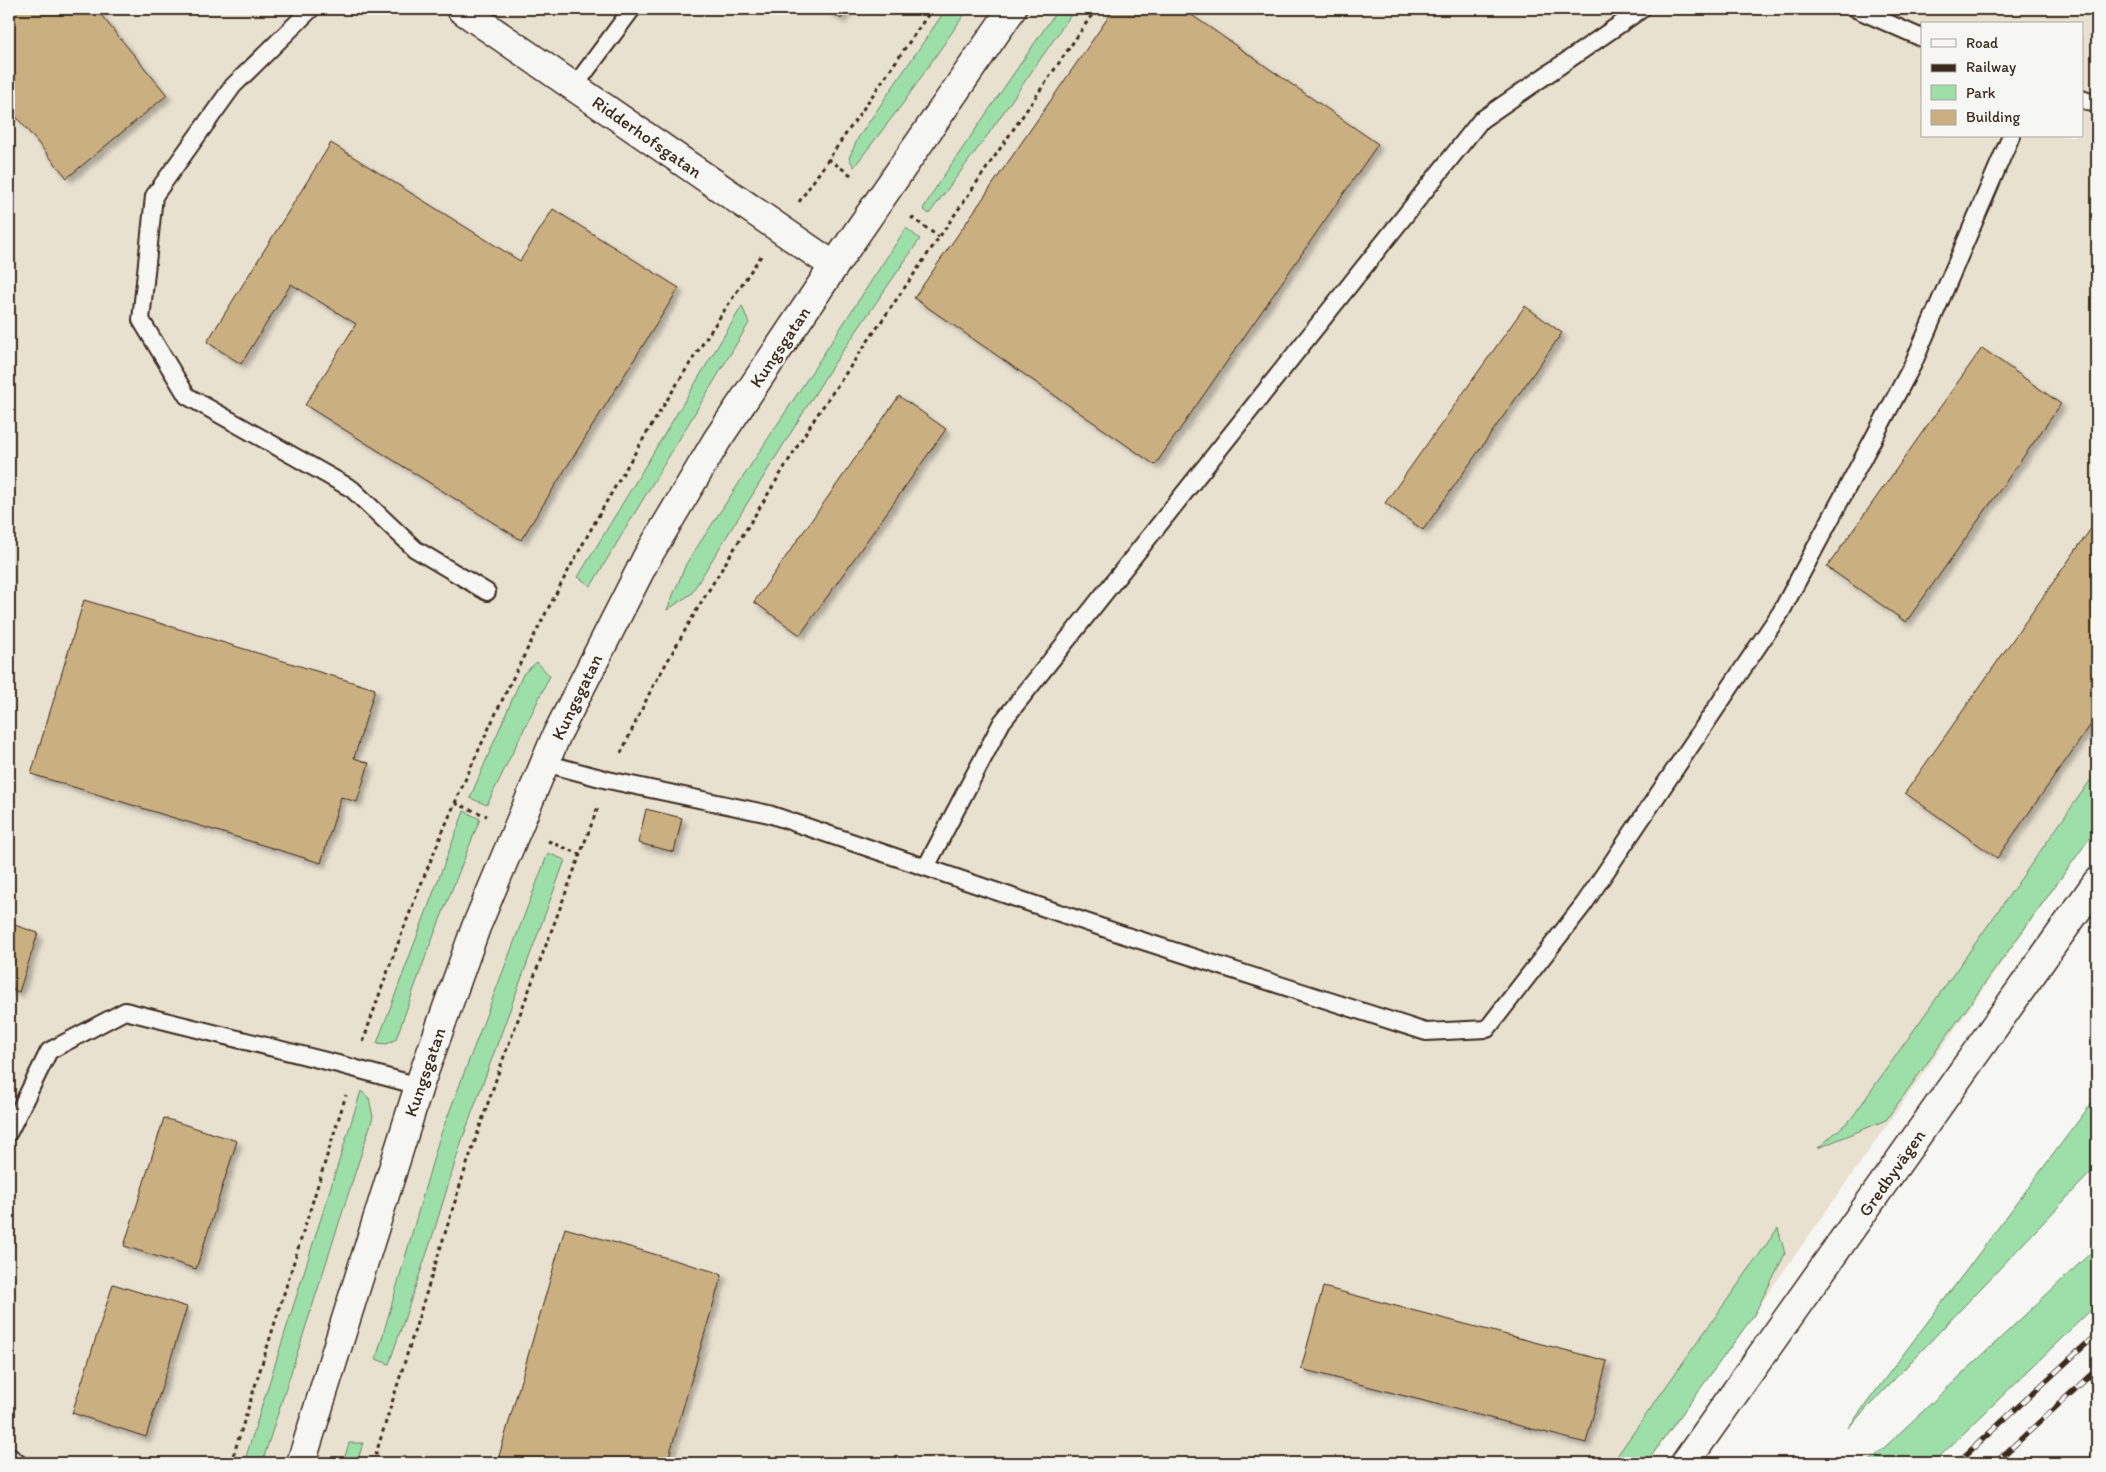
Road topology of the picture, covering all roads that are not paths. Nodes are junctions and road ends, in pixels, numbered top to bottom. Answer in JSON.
{"nodes":[{"id":1,"x":311,"y":9,"type":"edge"},
{"id":2,"x":461,"y":9,"type":"edge"},
{"id":3,"x":632,"y":9,"type":"edge"},
{"id":4,"x":1012,"y":9,"type":"edge"},
{"id":5,"x":1642,"y":9,"type":"edge"},
{"id":6,"x":1856,"y":9,"type":"edge"},
{"id":7,"x":1921,"y":38,"type":"edge"},
{"id":8,"x":574,"y":87,"type":"junction"},
{"id":9,"x":2084,"y":100,"type":"edge"},
{"id":10,"x":2097,"y":105,"type":"edge"},
{"id":11,"x":2010,"y":138,"type":"edge"},
{"id":12,"x":834,"y":266,"type":"junction"},
{"id":13,"x":487,"y":592,"type":"dead end"},
{"id":14,"x":545,"y":763,"type":"junction"},
{"id":15,"x":926,"y":866,"type":"junction"},
{"id":16,"x":2097,"y":882,"type":"edge"},
{"id":17,"x":419,"y":1086,"type":"junction"},
{"id":18,"x":9,"y":1132,"type":"edge"},
{"id":19,"x":9,"y":1456,"type":"edge"},
{"id":20,"x":18,"y":1463,"type":"edge"},
{"id":21,"x":301,"y":1463,"type":"edge"},
{"id":22,"x":1685,"y":1463,"type":"edge"}],
"edges":[{"from":1,"to":13,"type":"lane"},
{"from":2,"to":8,"type":"main road","name":"Ridderhofsgatan"},
{"from":3,"to":8,"type":"lane"},
{"from":4,"to":12,"type":"main road","name":"Kungsgatan"},
{"from":5,"to":15,"type":"lane"},
{"from":6,"to":7,"type":"lane"},
{"from":8,"to":12,"type":"main road","name":"Ridderhofsgatan"},
{"from":9,"to":10,"type":"lane"},
{"from":11,"to":15,"type":"lane"},
{"from":12,"to":14,"type":"main road","name":"Kungsgatan"},
{"from":14,"to":15,"type":"lane"},
{"from":14,"to":17,"type":"main road","name":"Kungsgatan"},
{"from":16,"to":22,"type":"main road","name":"Gredbyvägen"},
{"from":17,"to":18,"type":"lane"},
{"from":17,"to":21,"type":"main road","name":"Kungsgatan"},
{"from":19,"to":20,"type":"lane"}]}
